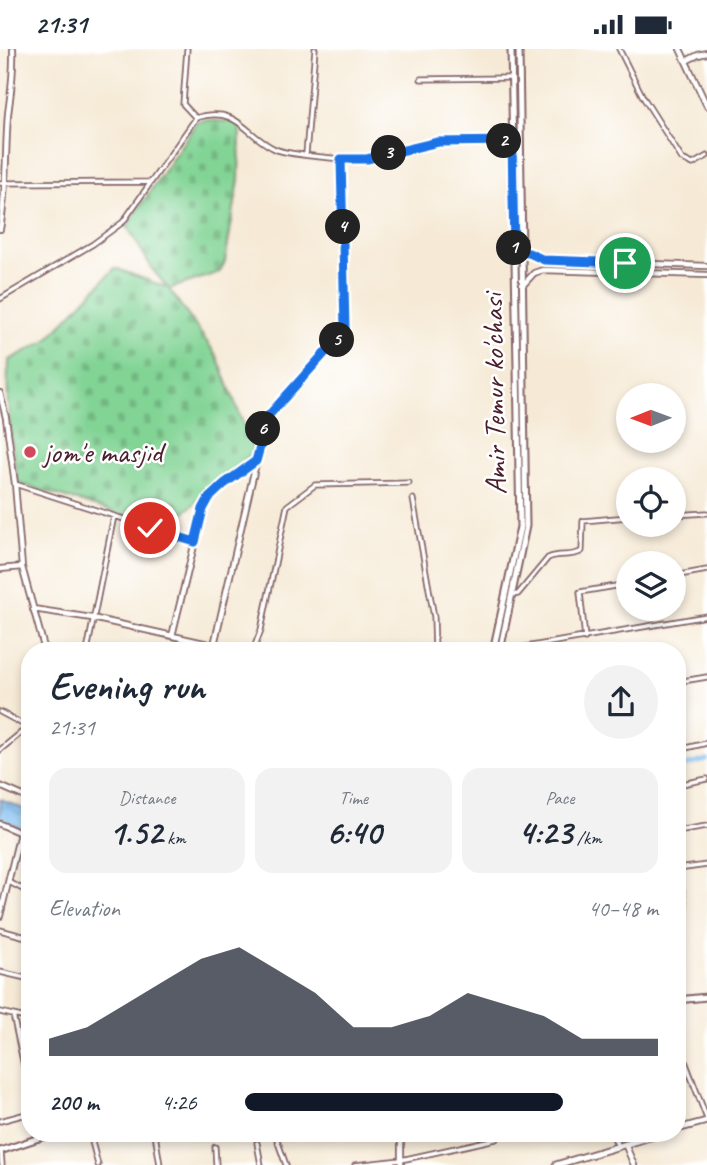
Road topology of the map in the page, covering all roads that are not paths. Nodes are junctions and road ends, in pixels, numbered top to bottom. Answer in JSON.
{"nodes":[{"id":1,"x":13,"y":49,"type":"edge"},
{"id":2,"x":187,"y":49,"type":"edge"},
{"id":3,"x":315,"y":49,"type":"edge"},
{"id":4,"x":511,"y":49,"type":"edge"},
{"id":5,"x":519,"y":49,"type":"edge"},
{"id":6,"x":619,"y":49,"type":"edge"},
{"id":7,"x":680,"y":49,"type":"edge"},
{"id":8,"x":707,"y":53,"type":"edge"},
{"id":9,"x":686,"y":61,"type":"junction"},
{"id":10,"x":512,"y":78,"type":"junction"},
{"id":11,"x":421,"y":79,"type":"dead end"},
{"id":12,"x":707,"y":106,"type":"edge"},
{"id":13,"x":196,"y":118,"type":"junction"},
{"id":14,"x":520,"y":140,"type":"junction"},
{"id":15,"x":512,"y":141,"type":"junction"},
{"id":16,"x":306,"y":154,"type":"junction"},
{"id":17,"x":707,"y":156,"type":"edge"},
{"id":18,"x":341,"y":159,"type":"junction"},
{"id":19,"x":150,"y":182,"type":"junction"},
{"id":20,"x":2,"y":183,"type":"edge"},
{"id":21,"x":0,"y":229,"type":"edge"},
{"id":22,"x":514,"y":252,"type":"junction"},
{"id":23,"x":522,"y":252,"type":"junction"},
{"id":24,"x":707,"y":266,"type":"edge"},
{"id":25,"x":707,"y":275,"type":"edge"},
{"id":26,"x":522,"y":286,"type":"junction"},
{"id":27,"x":0,"y":299,"type":"edge"},
{"id":28,"x":0,"y":393,"type":"edge"},
{"id":29,"x":256,"y":461,"type":"junction"},
{"id":30,"x":522,"y":461,"type":"junction"},
{"id":31,"x":409,"y":483,"type":"dead end"},
{"id":32,"x":15,"y":484,"type":"junction"},
{"id":33,"x":413,"y":499,"type":"dead end"},
{"id":34,"x":707,"y":513,"type":"edge"},
{"id":35,"x":686,"y":514,"type":"edge"},
{"id":36,"x":114,"y":516,"type":"junction"},
{"id":37,"x":616,"y":518,"type":"edge"},
{"id":38,"x":195,"y":542,"type":"junction"},
{"id":39,"x":22,"y":567,"type":"junction"},
{"id":40,"x":0,"y":569,"type":"edge"},
{"id":41,"x":707,"y":570,"type":"edge"},
{"id":42,"x":686,"y":574,"type":"edge"},
{"id":43,"x":616,"y":586,"type":"edge"},
{"id":44,"x":512,"y":595,"type":"junction"},
{"id":45,"x":33,"y":609,"type":"junction"},
{"id":46,"x":707,"y":616,"type":"edge"},
{"id":47,"x":92,"y":618,"type":"junction"},
{"id":48,"x":172,"y":636,"type":"junction"},
{"id":49,"x":585,"y":638,"type":"junction"},
{"id":50,"x":42,"y":642,"type":"edge"},
{"id":51,"x":88,"y":642,"type":"edge"},
{"id":52,"x":200,"y":642,"type":"edge"},
{"id":53,"x":215,"y":642,"type":"edge"},
{"id":54,"x":256,"y":642,"type":"edge"},
{"id":55,"x":435,"y":642,"type":"edge"},
{"id":56,"x":495,"y":642,"type":"edge"},
{"id":57,"x":503,"y":642,"type":"edge"},
{"id":58,"x":559,"y":642,"type":"edge"},
{"id":59,"x":707,"y":677,"type":"edge"},
{"id":60,"x":686,"y":680,"type":"edge"},
{"id":61,"x":0,"y":712,"type":"edge"},
{"id":62,"x":21,"y":724,"type":"edge"},
{"id":63,"x":21,"y":734,"type":"edge"},
{"id":64,"x":707,"y":743,"type":"edge"},
{"id":65,"x":686,"y":748,"type":"edge"},
{"id":66,"x":0,"y":750,"type":"edge"},
{"id":67,"x":707,"y":779,"type":"edge"},
{"id":68,"x":686,"y":783,"type":"edge"},
{"id":69,"x":0,"y":786,"type":"edge"},
{"id":70,"x":21,"y":795,"type":"edge"},
{"id":71,"x":0,"y":824,"type":"edge"},
{"id":72,"x":707,"y":826,"type":"edge"},
{"id":73,"x":686,"y":830,"type":"edge"},
{"id":74,"x":20,"y":833,"type":"joint"},
{"id":75,"x":707,"y":865,"type":"edge"},
{"id":76,"x":686,"y":868,"type":"edge"},
{"id":77,"x":9,"y":882,"type":"junction"},
{"id":78,"x":21,"y":888,"type":"edge"},
{"id":79,"x":0,"y":916,"type":"edge"},
{"id":80,"x":0,"y":930,"type":"edge"},
{"id":81,"x":21,"y":936,"type":"edge"},
{"id":82,"x":0,"y":972,"type":"edge"},
{"id":83,"x":21,"y":977,"type":"edge"},
{"id":84,"x":707,"y":997,"type":"edge"},
{"id":85,"x":686,"y":999,"type":"edge"},
{"id":86,"x":0,"y":1012,"type":"edge"},
{"id":87,"x":13,"y":1015,"type":"junction"},
{"id":88,"x":21,"y":1017,"type":"edge"},
{"id":89,"x":21,"y":1052,"type":"edge"},
{"id":90,"x":686,"y":1064,"type":"edge"},
{"id":91,"x":21,"y":1115,"type":"edge"},
{"id":92,"x":707,"y":1120,"type":"edge"},
{"id":93,"x":0,"y":1121,"type":"edge"},
{"id":94,"x":686,"y":1126,"type":"edge"},
{"id":95,"x":27,"y":1142,"type":"edge"},
{"id":96,"x":92,"y":1142,"type":"edge"},
{"id":97,"x":156,"y":1142,"type":"edge"},
{"id":98,"x":278,"y":1142,"type":"edge"},
{"id":99,"x":401,"y":1142,"type":"edge"},
{"id":100,"x":484,"y":1142,"type":"edge"},
{"id":101,"x":616,"y":1142,"type":"edge"},
{"id":102,"x":632,"y":1142,"type":"edge"},
{"id":103,"x":257,"y":1143,"type":"dead end"},
{"id":104,"x":625,"y":1144,"type":"junction"},
{"id":105,"x":0,"y":1146,"type":"edge"},
{"id":106,"x":618,"y":1146,"type":"junction"},
{"id":107,"x":215,"y":1147,"type":"dead end"},
{"id":108,"x":0,"y":1151,"type":"edge"},
{"id":109,"x":401,"y":1163,"type":"edge"},
{"id":110,"x":2,"y":1165,"type":"edge"},
{"id":111,"x":98,"y":1165,"type":"edge"},
{"id":112,"x":160,"y":1165,"type":"edge"},
{"id":113,"x":216,"y":1165,"type":"edge"},
{"id":114,"x":261,"y":1165,"type":"edge"},
{"id":115,"x":286,"y":1165,"type":"edge"},
{"id":116,"x":355,"y":1165,"type":"edge"},
{"id":117,"x":556,"y":1165,"type":"edge"},
{"id":118,"x":634,"y":1165,"type":"edge"}],
"edges":[{"from":1,"to":20,"type":"street"},
{"from":2,"to":13,"type":"street"},
{"from":3,"to":16,"type":"street"},
{"from":4,"to":10,"type":"main road","name":"Amir Temur ko'chasi"},
{"from":5,"to":14,"type":"main road","name":"Amir Temur ko'chasi"},
{"from":6,"to":17,"type":"street"},
{"from":7,"to":9,"type":"street"},
{"from":8,"to":9,"type":"street"},
{"from":9,"to":12,"type":"street"},
{"from":10,"to":11,"type":"street"},
{"from":10,"to":15,"type":"main road","name":"Amir Temur ko'chasi"},
{"from":13,"to":16,"type":"street"},
{"from":13,"to":19,"type":"street"},
{"from":14,"to":15,"type":"street"},
{"from":14,"to":23,"type":"main road","name":"Amir Temur ko'chasi"},
{"from":15,"to":18,"type":"street"},
{"from":15,"to":22,"type":"main road","name":"Amir Temur ko'chasi"},
{"from":16,"to":18,"type":"street"},
{"from":18,"to":29,"type":"street"},
{"from":19,"to":20,"type":"street"},
{"from":19,"to":27,"type":"street"},
{"from":20,"to":21,"type":"street"},
{"from":22,"to":23,"type":"street"},
{"from":22,"to":30,"type":"main road","name":"Amir Temur ko'chasi"},
{"from":23,"to":24,"type":"street"},
{"from":23,"to":26,"type":"main road","name":"Amir Temur ko'chasi"},
{"from":25,"to":26,"type":"street"},
{"from":26,"to":30,"type":"main road","name":"Amir Temur ko'chasi"},
{"from":28,"to":32,"type":"street"},
{"from":29,"to":38,"type":"street"},
{"from":29,"to":53,"type":"street"},
{"from":30,"to":44,"type":"main road","name":"Amir Temur ko'chasi"},
{"from":30,"to":56,"type":"main road","name":"Amir Temur ko'chasi"},
{"from":31,"to":54,"type":"street"},
{"from":32,"to":36,"type":"street"},
{"from":32,"to":39,"type":"street"},
{"from":33,"to":55,"type":"street"},
{"from":34,"to":35,"type":"street"},
{"from":36,"to":38,"type":"street"},
{"from":36,"to":47,"type":"street"},
{"from":37,"to":44,"type":"street"},
{"from":38,"to":48,"type":"street"},
{"from":39,"to":40,"type":"street"},
{"from":39,"to":45,"type":"street"},
{"from":41,"to":42,"type":"street"},
{"from":43,"to":49,"type":"street"},
{"from":44,"to":57,"type":"main road","name":"Amir Temur ko'chasi"},
{"from":45,"to":47,"type":"street"},
{"from":45,"to":50,"type":"street"},
{"from":46,"to":49,"type":"street"},
{"from":47,"to":48,"type":"street"},
{"from":47,"to":51,"type":"street"},
{"from":48,"to":52,"type":"street"},
{"from":49,"to":58,"type":"street"},
{"from":59,"to":60,"type":"street"},
{"from":61,"to":62,"type":"street"},
{"from":63,"to":66,"type":"street"},
{"from":64,"to":65,"type":"street"},
{"from":67,"to":68,"type":"street"},
{"from":69,"to":70,"type":"street"},
{"from":71,"to":74,"type":"street"},
{"from":72,"to":73,"type":"street"},
{"from":74,"to":77,"type":"street"},
{"from":75,"to":76,"type":"street"},
{"from":77,"to":78,"type":"street"},
{"from":77,"to":79,"type":"street"},
{"from":80,"to":81,"type":"street"},
{"from":82,"to":83,"type":"street"},
{"from":84,"to":85,"type":"main road"},
{"from":86,"to":87,"type":"street"},
{"from":87,"to":88,"type":"street"},
{"from":87,"to":89,"type":"street"},
{"from":90,"to":92,"type":"street"},
{"from":91,"to":93,"type":"street"},
{"from":92,"to":94,"type":"main road"},
{"from":95,"to":108,"type":"main road"},
{"from":96,"to":111,"type":"street"},
{"from":97,"to":112,"type":"street"},
{"from":98,"to":115,"type":"street"},
{"from":99,"to":109,"type":"street"},
{"from":100,"to":109,"type":"street"},
{"from":101,"to":106,"type":"street"},
{"from":102,"to":104,"type":"main road"},
{"from":103,"to":114,"type":"street"},
{"from":104,"to":106,"type":"main road"},
{"from":104,"to":118,"type":"street"},
{"from":105,"to":108,"type":"street"},
{"from":106,"to":117,"type":"main road"},
{"from":107,"to":113,"type":"street"},
{"from":108,"to":110,"type":"street"},
{"from":109,"to":116,"type":"street"}]}
